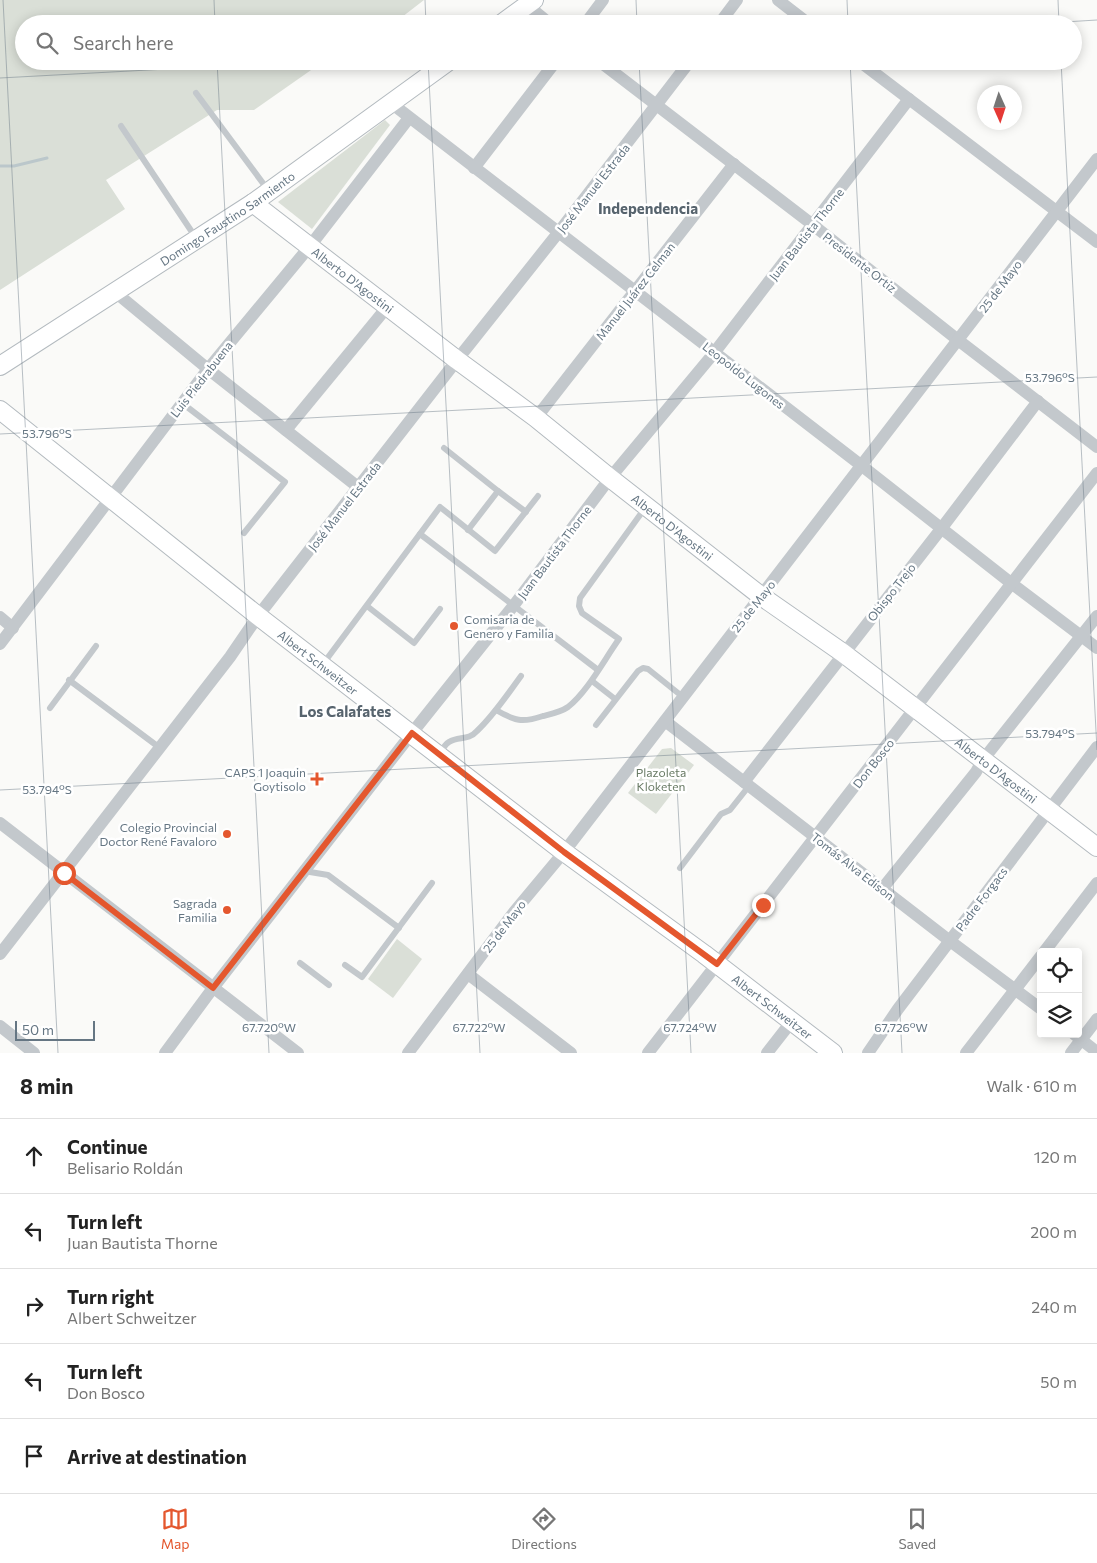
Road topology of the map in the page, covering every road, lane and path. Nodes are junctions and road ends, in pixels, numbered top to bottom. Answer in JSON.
{"nodes":[{"id":1,"x":603,"y":0,"type":"edge"},
{"id":2,"x":736,"y":0,"type":"edge"},
{"id":3,"x":778,"y":0,"type":"edge"},
{"id":4,"x":531,"y":3,"type":"edge"},
{"id":5,"x":514,"y":15,"type":"edge"},
{"id":6,"x":542,"y":15,"type":"edge"},
{"id":7,"x":592,"y":15,"type":"edge"},
{"id":8,"x":725,"y":15,"type":"edge"},
{"id":9,"x":797,"y":15,"type":"edge"},
{"id":10,"x":437,"y":70,"type":"edge"},
{"id":11,"x":549,"y":70,"type":"edge"},
{"id":12,"x":611,"y":70,"type":"edge"},
{"id":13,"x":683,"y":70,"type":"edge"},
{"id":14,"x":871,"y":70,"type":"edge"},
{"id":15,"x":196,"y":93,"type":"dead end"},
{"id":16,"x":909,"y":99,"type":"junction"},
{"id":17,"x":391,"y":103,"type":"junction"},
{"id":18,"x":657,"y":106,"type":"junction"},
{"id":19,"x":409,"y":118,"type":"junction"},
{"id":20,"x":121,"y":126,"type":"dead end"},
{"id":21,"x":1097,"y":159,"type":"edge"},
{"id":22,"x":734,"y":164,"type":"junction"},
{"id":23,"x":474,"y":168,"type":"junction"},
{"id":24,"x":269,"y":191,"type":"junction"},
{"id":25,"x":253,"y":203,"type":"junction"},
{"id":26,"x":1057,"y":212,"type":"junction"},
{"id":27,"x":813,"y":225,"type":"junction"},
{"id":28,"x":558,"y":233,"type":"junction"},
{"id":29,"x":197,"y":239,"type":"junction"},
{"id":30,"x":1097,"y":242,"type":"edge"},
{"id":31,"x":310,"y":246,"type":"junction"},
{"id":32,"x":634,"y":291,"type":"junction"},
{"id":33,"x":115,"y":292,"type":"junction"},
{"id":34,"x":388,"y":306,"type":"junction"},
{"id":35,"x":958,"y":340,"type":"junction"},
{"id":36,"x":714,"y":353,"type":"junction"},
{"id":37,"x":457,"y":360,"type":"junction"},
{"id":38,"x":0,"y":366,"type":"edge"},
{"id":39,"x":208,"y":369,"type":"junction"},
{"id":40,"x":1038,"y":401,"type":"junction"},
{"id":41,"x":182,"y":403,"type":"junction"},
{"id":42,"x":0,"y":410,"type":"edge"},
{"id":43,"x":536,"y":418,"type":"junction"},
{"id":44,"x":286,"y":430,"type":"junction"},
{"id":45,"x":1097,"y":447,"type":"edge"},
{"id":46,"x":444,"y":448,"type":"dead end"},
{"id":47,"x":862,"y":466,"type":"junction"},
{"id":48,"x":1097,"y":473,"type":"edge"},
{"id":49,"x":610,"y":478,"type":"junction"},
{"id":50,"x":358,"y":487,"type":"junction"},
{"id":51,"x":498,"y":491,"type":"junction"},
{"id":52,"x":538,"y":496,"type":"dead end"},
{"id":53,"x":110,"y":498,"type":"junction"},
{"id":54,"x":646,"y":506,"type":"junction"},
{"id":55,"x":526,"y":512,"type":"junction"},
{"id":56,"x":941,"y":529,"type":"junction"},
{"id":57,"x":468,"y":530,"type":"junction"},
{"id":58,"x":244,"y":533,"type":"dead end"},
{"id":59,"x":420,"y":534,"type":"junction"},
{"id":60,"x":1011,"y":583,"type":"junction"},
{"id":61,"x":761,"y":596,"type":"junction"},
{"id":62,"x":514,"y":605,"type":"junction"},
{"id":63,"x":367,"y":606,"type":"junction"},
{"id":64,"x":440,"y":609,"type":"dead end"},
{"id":65,"x":258,"y":616,"type":"junction"},
{"id":66,"x":1097,"y":616,"type":"edge"},
{"id":67,"x":0,"y":618,"type":"edge"},
{"id":68,"x":13,"y":628,"type":"junction"},
{"id":69,"x":1081,"y":636,"type":"junction"},
{"id":70,"x":0,"y":644,"type":"edge"},
{"id":71,"x":96,"y":646,"type":"dead end"},
{"id":72,"x":1097,"y":648,"type":"edge"},
{"id":73,"x":843,"y":653,"type":"junction"},
{"id":74,"x":322,"y":665,"type":"junction"},
{"id":75,"x":598,"y":670,"type":"junction"},
{"id":76,"x":521,"y":676,"type":"dead end"},
{"id":77,"x":69,"y":680,"type":"junction"},
{"id":78,"x":592,"y":681,"type":"junction"},
{"id":79,"x":683,"y":697,"type":"junction"},
{"id":80,"x":615,"y":699,"type":"junction"},
{"id":81,"x":50,"y":708,"type":"dead end"},
{"id":82,"x":915,"y":708,"type":"junction"},
{"id":83,"x":496,"y":710,"type":"junction"},
{"id":84,"x":665,"y":721,"type":"junction"},
{"id":85,"x":596,"y":725,"type":"dead end"},
{"id":86,"x":412,"y":733,"type":"junction"},
{"id":87,"x":1097,"y":747,"type":"edge"},
{"id":88,"x":160,"y":748,"type":"junction"},
{"id":89,"x":439,"y":754,"type":"junction"},
{"id":90,"x":982,"y":760,"type":"junction"},
{"id":91,"x":746,"y":784,"type":"junction"},
{"id":92,"x":1048,"y":809,"type":"junction"},
{"id":93,"x":0,"y":823,"type":"edge"},
{"id":94,"x":816,"y":836,"type":"junction"},
{"id":95,"x":1097,"y":847,"type":"edge"},
{"id":96,"x":564,"y":852,"type":"junction"},
{"id":97,"x":680,"y":868,"type":"dead end"},
{"id":98,"x":304,"y":871,"type":"junction"},
{"id":99,"x":64,"y":873,"type":"junction"},
{"id":100,"x":432,"y":883,"type":"dead end"},
{"id":101,"x":1097,"y":883,"type":"edge"},
{"id":102,"x":882,"y":889,"type":"junction"},
{"id":103,"x":399,"y":928,"type":"junction"},
{"id":104,"x":950,"y":941,"type":"junction"},
{"id":105,"x":1047,"y":948,"type":"edge"},
{"id":106,"x":0,"y":954,"type":"edge"},
{"id":107,"x":1037,"y":961,"type":"edge"},
{"id":108,"x":300,"y":963,"type":"dead end"},
{"id":109,"x":717,"y":964,"type":"junction"},
{"id":110,"x":345,"y":965,"type":"dead end"},
{"id":111,"x":468,"y":974,"type":"junction"},
{"id":112,"x":329,"y":985,"type":"dead end"},
{"id":113,"x":213,"y":988,"type":"junction"},
{"id":114,"x":1014,"y":990,"type":"junction"},
{"id":115,"x":1037,"y":1007,"type":"edge"},
{"id":116,"x":1097,"y":1019,"type":"edge"},
{"id":117,"x":792,"y":1022,"type":"junction"},
{"id":118,"x":0,"y":1026,"type":"edge"},
{"id":119,"x":1082,"y":1033,"type":"edge"},
{"id":120,"x":1078,"y":1038,"type":"edge"},
{"id":121,"x":1079,"y":1038,"type":"edge"},
{"id":122,"x":1097,"y":1052,"type":"edge"},
{"id":123,"x":34,"y":1053,"type":"edge"},
{"id":124,"x":165,"y":1053,"type":"edge"},
{"id":125,"x":298,"y":1053,"type":"edge"},
{"id":126,"x":408,"y":1053,"type":"edge"},
{"id":127,"x":571,"y":1053,"type":"edge"},
{"id":128,"x":648,"y":1053,"type":"edge"},
{"id":129,"x":767,"y":1053,"type":"edge"},
{"id":130,"x":833,"y":1053,"type":"edge"},
{"id":131,"x":868,"y":1053,"type":"edge"},
{"id":132,"x":966,"y":1053,"type":"edge"},
{"id":133,"x":1071,"y":1053,"type":"edge"}],
"edges":[{"from":1,"to":7,"type":"street"},
{"from":2,"to":8,"type":"street"},
{"from":3,"to":9,"type":"street"},
{"from":4,"to":5,"type":"main road"},
{"from":4,"to":6,"type":"street"},
{"from":10,"to":17,"type":"main road","name":"Domingo Faustino Sarmiento"},
{"from":11,"to":23,"type":"street"},
{"from":12,"to":18,"type":"street","name":"Presidente Ortiz"},
{"from":13,"to":18,"type":"street","name":"José Manuel Estrada"},
{"from":14,"to":16,"type":"street"},
{"from":15,"to":24,"type":"lane"},
{"from":16,"to":26,"type":"street"},
{"from":16,"to":27,"type":"street","name":"Juan Bautista Thorne"},
{"from":17,"to":19,"type":"street","name":"Leopoldo Lugones"},
{"from":17,"to":24,"type":"main road","name":"Domingo Faustino Sarmiento"},
{"from":18,"to":22,"type":"street","name":"Presidente Ortiz"},
{"from":18,"to":28,"type":"street","name":"José Manuel Estrada"},
{"from":19,"to":23,"type":"street","name":"Leopoldo Lugones"},
{"from":19,"to":31,"type":"street","name":"Luis Piedrabuena"},
{"from":20,"to":29,"type":"lane"},
{"from":21,"to":26,"type":"street","name":"25 de Mayo"},
{"from":22,"to":27,"type":"street","name":"Presidente Ortiz"},
{"from":22,"to":32,"type":"street","name":"Manuel Juárez Celman"},
{"from":23,"to":28,"type":"street","name":"Leopoldo Lugones"},
{"from":24,"to":25,"type":"main road","name":"Domingo Faustino Sarmiento"},
{"from":25,"to":29,"type":"main road","name":"Domingo Faustino Sarmiento"},
{"from":25,"to":31,"type":"main road","name":"Alberto D'Agostini"},
{"from":26,"to":30,"type":"street"},
{"from":26,"to":35,"type":"street","name":"25 de Mayo"},
{"from":27,"to":35,"type":"street","name":"Presidente Ortiz"},
{"from":27,"to":36,"type":"street","name":"Juan Bautista Thorne"},
{"from":28,"to":32,"type":"street","name":"Leopoldo Lugones"},
{"from":28,"to":37,"type":"street","name":"José Manuel Estrada"},
{"from":29,"to":33,"type":"main road","name":"Domingo Faustino Sarmiento"},
{"from":31,"to":34,"type":"main road","name":"Alberto D'Agostini"},
{"from":31,"to":39,"type":"street","name":"Luis Piedrabuena"},
{"from":32,"to":36,"type":"street","name":"Leopoldo Lugones"},
{"from":32,"to":43,"type":"street","name":"Manuel Juárez Celman"},
{"from":33,"to":38,"type":"main road","name":"Domingo Faustino Sarmiento"},
{"from":33,"to":39,"type":"street"},
{"from":34,"to":37,"type":"main road","name":"Alberto D'Agostini"},
{"from":34,"to":44,"type":"street"},
{"from":35,"to":40,"type":"street","name":"Presidente Ortiz"},
{"from":35,"to":47,"type":"street","name":"25 de Mayo"},
{"from":36,"to":47,"type":"street","name":"Leopoldo Lugones"},
{"from":36,"to":49,"type":"street","name":"Juan Bautista Thorne"},
{"from":37,"to":43,"type":"main road","name":"Alberto D'Agostini"},
{"from":37,"to":50,"type":"street","name":"José Manuel Estrada"},
{"from":39,"to":41,"type":"street","name":"Luis Piedrabuena"},
{"from":39,"to":44,"type":"street"},
{"from":40,"to":45,"type":"street","name":"Presidente Ortiz"},
{"from":40,"to":56,"type":"street","name":"Obispo Trejo"},
{"from":41,"to":53,"type":"street","name":"Luis Piedrabuena"},
{"from":41,"to":58,"type":"lane"},
{"from":42,"to":53,"type":"main road","name":"Albert Schweitzer"},
{"from":43,"to":49,"type":"main road","name":"Alberto D'Agostini"},
{"from":44,"to":50,"type":"street"},
{"from":46,"to":51,"type":"lane"},
{"from":47,"to":56,"type":"street","name":"Leopoldo Lugones"},
{"from":47,"to":61,"type":"street","name":"25 de Mayo"},
{"from":48,"to":60,"type":"street","name":"Don Bosco"},
{"from":49,"to":54,"type":"main road","name":"Alberto D'Agostini"},
{"from":49,"to":62,"type":"street","name":"Juan Bautista Thorne"},
{"from":50,"to":65,"type":"street","name":"José Manuel Estrada"},
{"from":51,"to":55,"type":"lane"},
{"from":51,"to":57,"type":"lane"},
{"from":52,"to":55,"type":"lane"},
{"from":53,"to":65,"type":"main road","name":"Albert Schweitzer"},
{"from":53,"to":68,"type":"street","name":"Luis Piedrabuena"},
{"from":54,"to":61,"type":"main road","name":"Alberto D'Agostini"},
{"from":54,"to":75,"type":"lane"},
{"from":55,"to":57,"type":"lane"},
{"from":56,"to":60,"type":"street","name":"Leopoldo Lugones"},
{"from":56,"to":73,"type":"street","name":"Obispo Trejo"},
{"from":57,"to":59,"type":"lane"},
{"from":59,"to":62,"type":"lane"},
{"from":59,"to":63,"type":"lane"},
{"from":60,"to":69,"type":"street","name":"Leopoldo Lugones"},
{"from":60,"to":82,"type":"street","name":"Don Bosco"},
{"from":61,"to":73,"type":"main road","name":"Alberto D'Agostini"},
{"from":61,"to":79,"type":"street","name":"25 de Mayo"},
{"from":62,"to":75,"type":"lane"},
{"from":62,"to":86,"type":"street","name":"Juan Bautista Thorne"},
{"from":63,"to":64,"type":"lane"},
{"from":63,"to":74,"type":"lane"},
{"from":65,"to":74,"type":"main road","name":"Albert Schweitzer"},
{"from":65,"to":88,"type":"street","name":"José Manuel Estrada"},
{"from":66,"to":69,"type":"street"},
{"from":67,"to":68,"type":"street"},
{"from":68,"to":70,"type":"street","name":"Luis Piedrabuena"},
{"from":69,"to":72,"type":"street","name":"Leopoldo Lugones"},
{"from":69,"to":90,"type":"street"},
{"from":71,"to":77,"type":"lane"},
{"from":73,"to":82,"type":"main road","name":"Alberto D'Agostini"},
{"from":73,"to":91,"type":"street","name":"Obispo Trejo"},
{"from":74,"to":86,"type":"main road","name":"Albert Schweitzer"},
{"from":75,"to":78,"type":"lane"},
{"from":76,"to":83,"type":"lane"},
{"from":77,"to":81,"type":"lane"},
{"from":77,"to":88,"type":"lane"},
{"from":78,"to":80,"type":"lane"},
{"from":78,"to":83,"type":"lane"},
{"from":79,"to":80,"type":"lane"},
{"from":79,"to":84,"type":"street","name":"25 de Mayo"},
{"from":80,"to":85,"type":"lane"},
{"from":82,"to":90,"type":"main road","name":"Alberto D'Agostini"},
{"from":82,"to":94,"type":"street","name":"Don Bosco"},
{"from":83,"to":89,"type":"lane"},
{"from":84,"to":91,"type":"street","name":"Tomás Alva Edison"},
{"from":84,"to":96,"type":"street","name":"25 de Mayo"},
{"from":86,"to":89,"type":"main road","name":"Albert Schweitzer"},
{"from":86,"to":98,"type":"street","name":"Juan Bautista Thorne"},
{"from":87,"to":92,"type":"street","name":"Padre Forgacs"},
{"from":88,"to":99,"type":"street","name":"José Manuel Estrada"},
{"from":89,"to":96,"type":"main road","name":"Albert Schweitzer"},
{"from":90,"to":92,"type":"main road","name":"Alberto D'Agostini"},
{"from":90,"to":102,"type":"street"},
{"from":91,"to":94,"type":"street","name":"Tomás Alva Edison"},
{"from":91,"to":97,"type":"lane"},
{"from":92,"to":95,"type":"main road","name":"Alberto D'Agostini"},
{"from":92,"to":104,"type":"street","name":"Padre Forgacs"},
{"from":93,"to":99,"type":"street"},
{"from":94,"to":102,"type":"street","name":"Tomás Alva Edison"},
{"from":94,"to":109,"type":"street","name":"Don Bosco"},
{"from":96,"to":109,"type":"main road","name":"Albert Schweitzer"},
{"from":96,"to":111,"type":"street","name":"25 de Mayo"},
{"from":98,"to":103,"type":"lane"},
{"from":98,"to":113,"type":"street","name":"Juan Bautista Thorne"},
{"from":99,"to":106,"type":"street","name":"José Manuel Estrada"},
{"from":99,"to":113,"type":"street"},
{"from":100,"to":103,"type":"lane"},
{"from":101,"to":105,"type":"street"},
{"from":102,"to":104,"type":"street","name":"Tomás Alva Edison"},
{"from":103,"to":110,"type":"lane"},
{"from":104,"to":114,"type":"street","name":"Tomás Alva Edison"},
{"from":104,"to":131,"type":"street","name":"Padre Forgacs"},
{"from":107,"to":114,"type":"street"},
{"from":108,"to":112,"type":"lane"},
{"from":109,"to":117,"type":"main road","name":"Albert Schweitzer"},
{"from":109,"to":128,"type":"street","name":"Don Bosco"},
{"from":111,"to":126,"type":"street","name":"25 de Mayo"},
{"from":111,"to":127,"type":"street"},
{"from":113,"to":124,"type":"street","name":"Juan Bautista Thorne"},
{"from":113,"to":125,"type":"street"},
{"from":114,"to":115,"type":"street","name":"Tomás Alva Edison"},
{"from":114,"to":132,"type":"street"},
{"from":116,"to":119,"type":"street"},
{"from":117,"to":129,"type":"street"},
{"from":117,"to":130,"type":"main road","name":"Albert Schweitzer"},
{"from":118,"to":123,"type":"street"},
{"from":120,"to":133,"type":"street"},
{"from":121,"to":122,"type":"street"}]}
